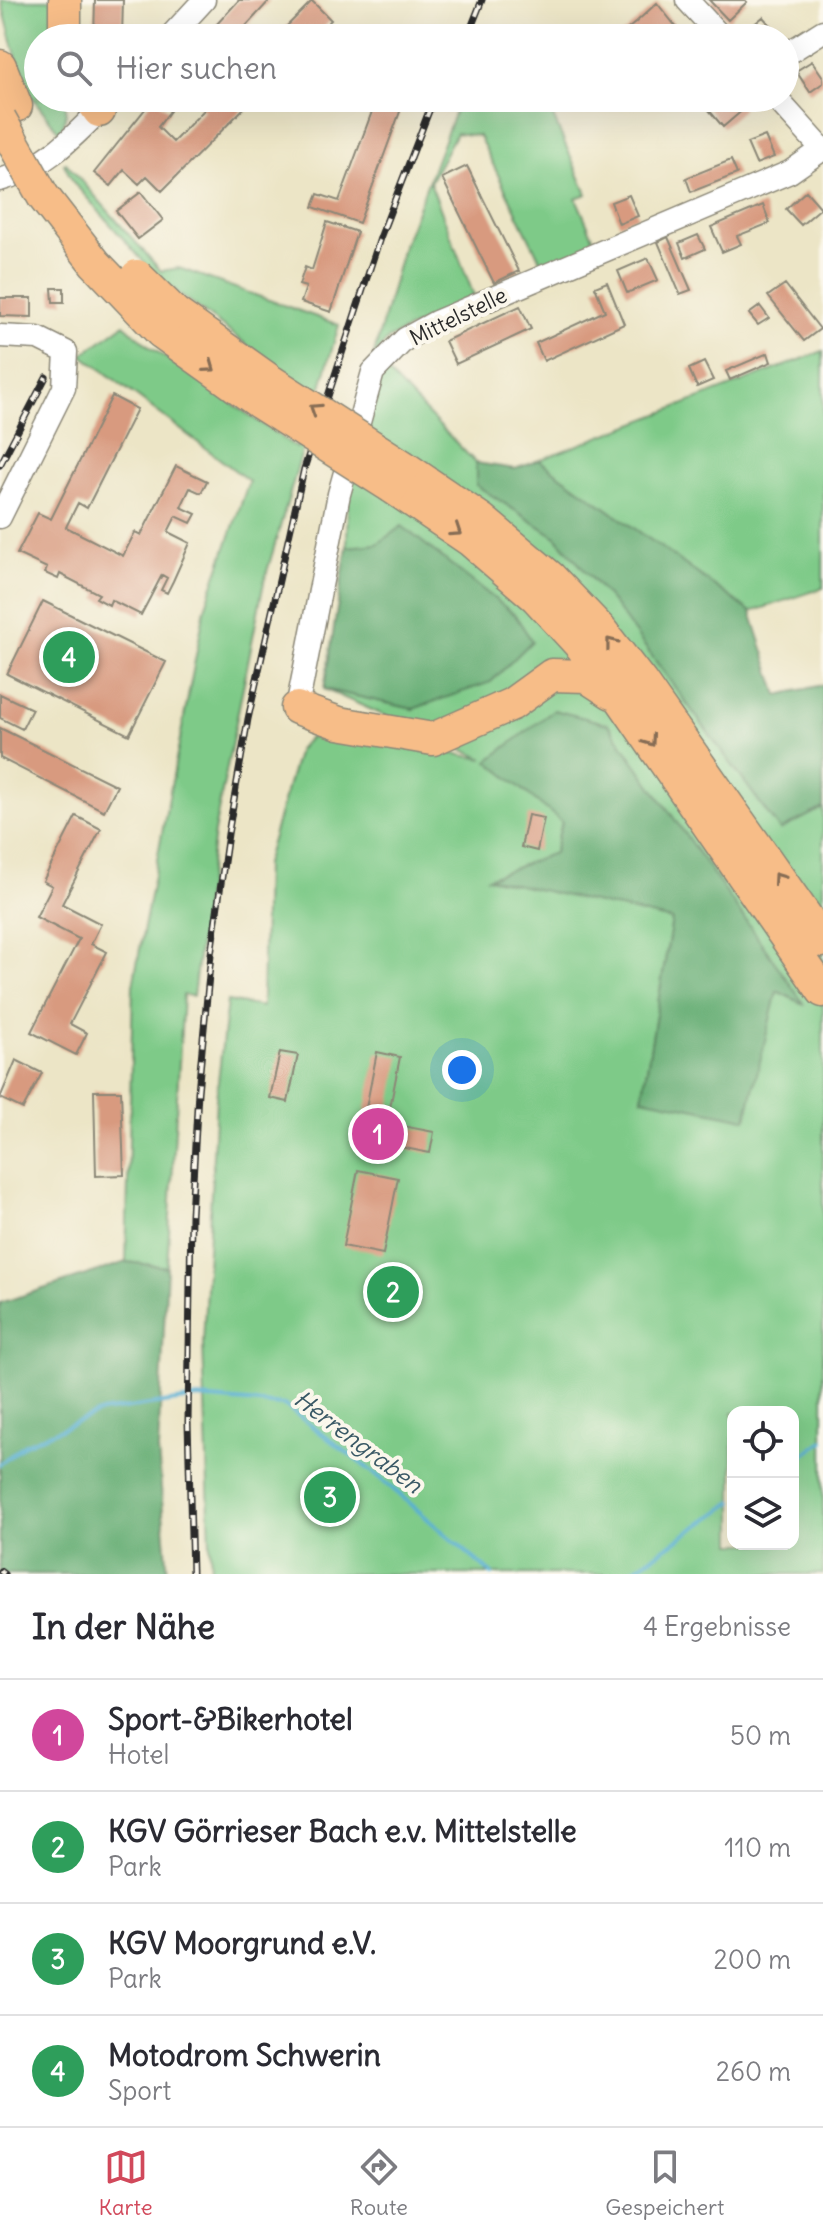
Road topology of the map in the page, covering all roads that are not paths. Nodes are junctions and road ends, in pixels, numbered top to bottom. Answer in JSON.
{"nodes":[{"id":1,"x":65,"y":0,"type":"edge"},
{"id":2,"x":204,"y":0,"type":"edge"},
{"id":3,"x":687,"y":0,"type":"edge"},
{"id":4,"x":65,"y":24,"type":"edge"},
{"id":5,"x":182,"y":24,"type":"edge"},
{"id":6,"x":709,"y":24,"type":"edge"},
{"id":7,"x":823,"y":31,"type":"edge"},
{"id":8,"x":799,"y":46,"type":"edge"},
{"id":9,"x":0,"y":66,"type":"edge"},
{"id":10,"x":92,"y":112,"type":"edge"},
{"id":11,"x":789,"y":112,"type":"edge"},
{"id":12,"x":8,"y":113,"type":"edge"},
{"id":13,"x":823,"y":149,"type":"edge"},
{"id":14,"x":0,"y":180,"type":"edge"},
{"id":15,"x":0,"y":336,"type":"edge"},
{"id":16,"x":398,"y":477,"type":"junction"},
{"id":17,"x":0,"y":517,"type":"edge"},
{"id":18,"x":536,"y":597,"type":"junction"},
{"id":19,"x":552,"y":675,"type":"junction"},
{"id":20,"x":622,"y":700,"type":"junction"},
{"id":21,"x":297,"y":708,"type":"joint"},
{"id":22,"x":823,"y":941,"type":"edge"},
{"id":23,"x":823,"y":991,"type":"edge"}],
"edges":[{"from":1,"to":4,"type":"highway"},
{"from":2,"to":5,"type":"street"},
{"from":3,"to":6,"type":"street"},
{"from":7,"to":8,"type":"street"},
{"from":9,"to":12,"type":"highway"},
{"from":10,"to":14,"type":"street"},
{"from":11,"to":13,"type":"street"},
{"from":12,"to":16,"type":"highway","bridge":true},
{"from":13,"to":21,"type":"street","name":"Mittelstelle"},
{"from":15,"to":17,"type":"street"},
{"from":16,"to":18,"type":"highway","one_way":true},
{"from":22,"to":16,"type":"highway","one_way":true},
{"from":18,"to":19,"type":"highway"},
{"from":18,"to":20,"type":"highway"},
{"from":19,"to":20,"type":"highway"},
{"from":19,"to":21,"type":"highway"},
{"from":20,"to":23,"type":"highway","one_way":true}]}
